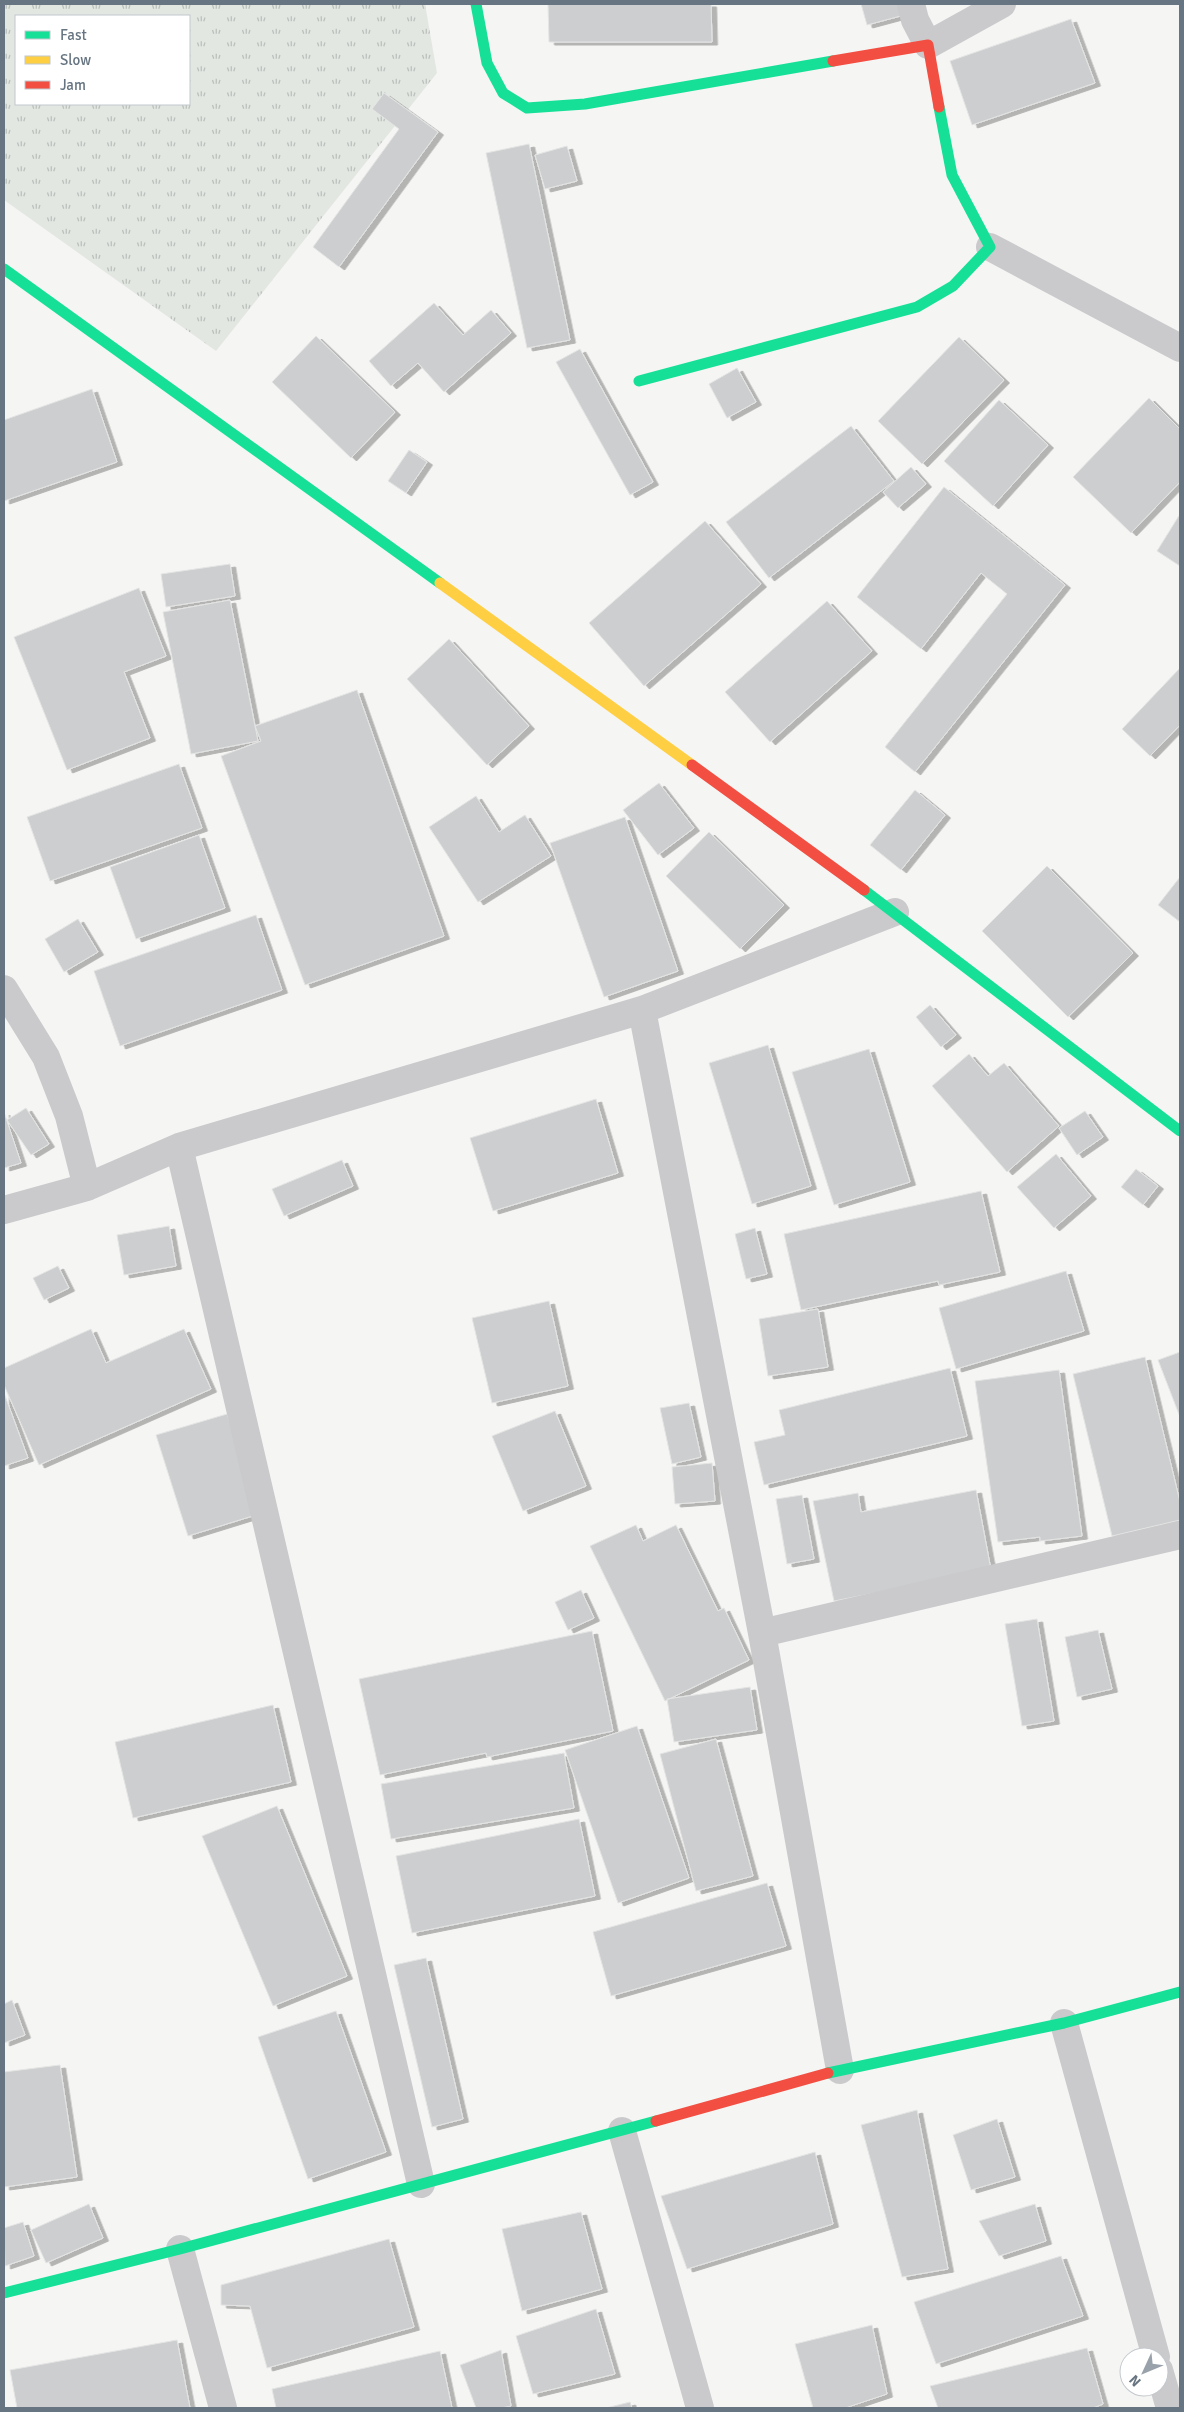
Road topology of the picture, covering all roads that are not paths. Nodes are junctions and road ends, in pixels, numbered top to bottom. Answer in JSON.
{"nodes":[{"id":1,"x":476,"y":4,"type":"edge"},
{"id":2,"x":911,"y":4,"type":"edge"},
{"id":3,"x":1002,"y":4,"type":"edge"},
{"id":4,"x":928,"y":45,"type":"junction"},
{"id":5,"x":990,"y":247,"type":"junction"},
{"id":6,"x":4,"y":269,"type":"edge"},
{"id":7,"x":1180,"y":348,"type":"edge"},
{"id":8,"x":638,"y":381,"type":"dead end"},
{"id":9,"x":895,"y":912,"type":"junction"},
{"id":10,"x":4,"y":989,"type":"edge"},
{"id":11,"x":642,"y":1010,"type":"junction"},
{"id":12,"x":1180,"y":1131,"type":"edge"},
{"id":13,"x":180,"y":1147,"type":"junction"},
{"id":14,"x":87,"y":1187,"type":"junction"},
{"id":15,"x":4,"y":1210,"type":"edge"},
{"id":16,"x":1180,"y":1534,"type":"edge"},
{"id":17,"x":762,"y":1633,"type":"junction"},
{"id":18,"x":1180,"y":1992,"type":"edge"},
{"id":19,"x":1064,"y":2023,"type":"junction"},
{"id":20,"x":840,"y":2070,"type":"junction"},
{"id":21,"x":622,"y":2132,"type":"junction"},
{"id":22,"x":421,"y":2184,"type":"junction"},
{"id":23,"x":180,"y":2249,"type":"junction"},
{"id":24,"x":4,"y":2293,"type":"edge"},
{"id":25,"x":1153,"y":2347,"type":"edge"},
{"id":26,"x":223,"y":2408,"type":"edge"},
{"id":27,"x":700,"y":2408,"type":"edge"}],
"edges":[{"from":1,"to":4,"type":"street"},
{"from":2,"to":4,"type":"street"},
{"from":3,"to":4,"type":"street"},
{"from":4,"to":5,"type":"street"},
{"from":5,"to":7,"type":"street"},
{"from":5,"to":8,"type":"street"},
{"from":6,"to":9,"type":"street"},
{"from":9,"to":11,"type":"street"},
{"from":9,"to":12,"type":"street"},
{"from":10,"to":14,"type":"street"},
{"from":11,"to":13,"type":"street"},
{"from":11,"to":17,"type":"street"},
{"from":13,"to":14,"type":"street"},
{"from":13,"to":22,"type":"street"},
{"from":14,"to":15,"type":"street"},
{"from":16,"to":17,"type":"street"},
{"from":17,"to":20,"type":"street"},
{"from":18,"to":19,"type":"street"},
{"from":19,"to":20,"type":"street"},
{"from":19,"to":25,"type":"street"},
{"from":20,"to":21,"type":"street"},
{"from":21,"to":22,"type":"street"},
{"from":21,"to":27,"type":"street"},
{"from":22,"to":23,"type":"street"},
{"from":23,"to":24,"type":"street"},
{"from":23,"to":26,"type":"street"}]}
